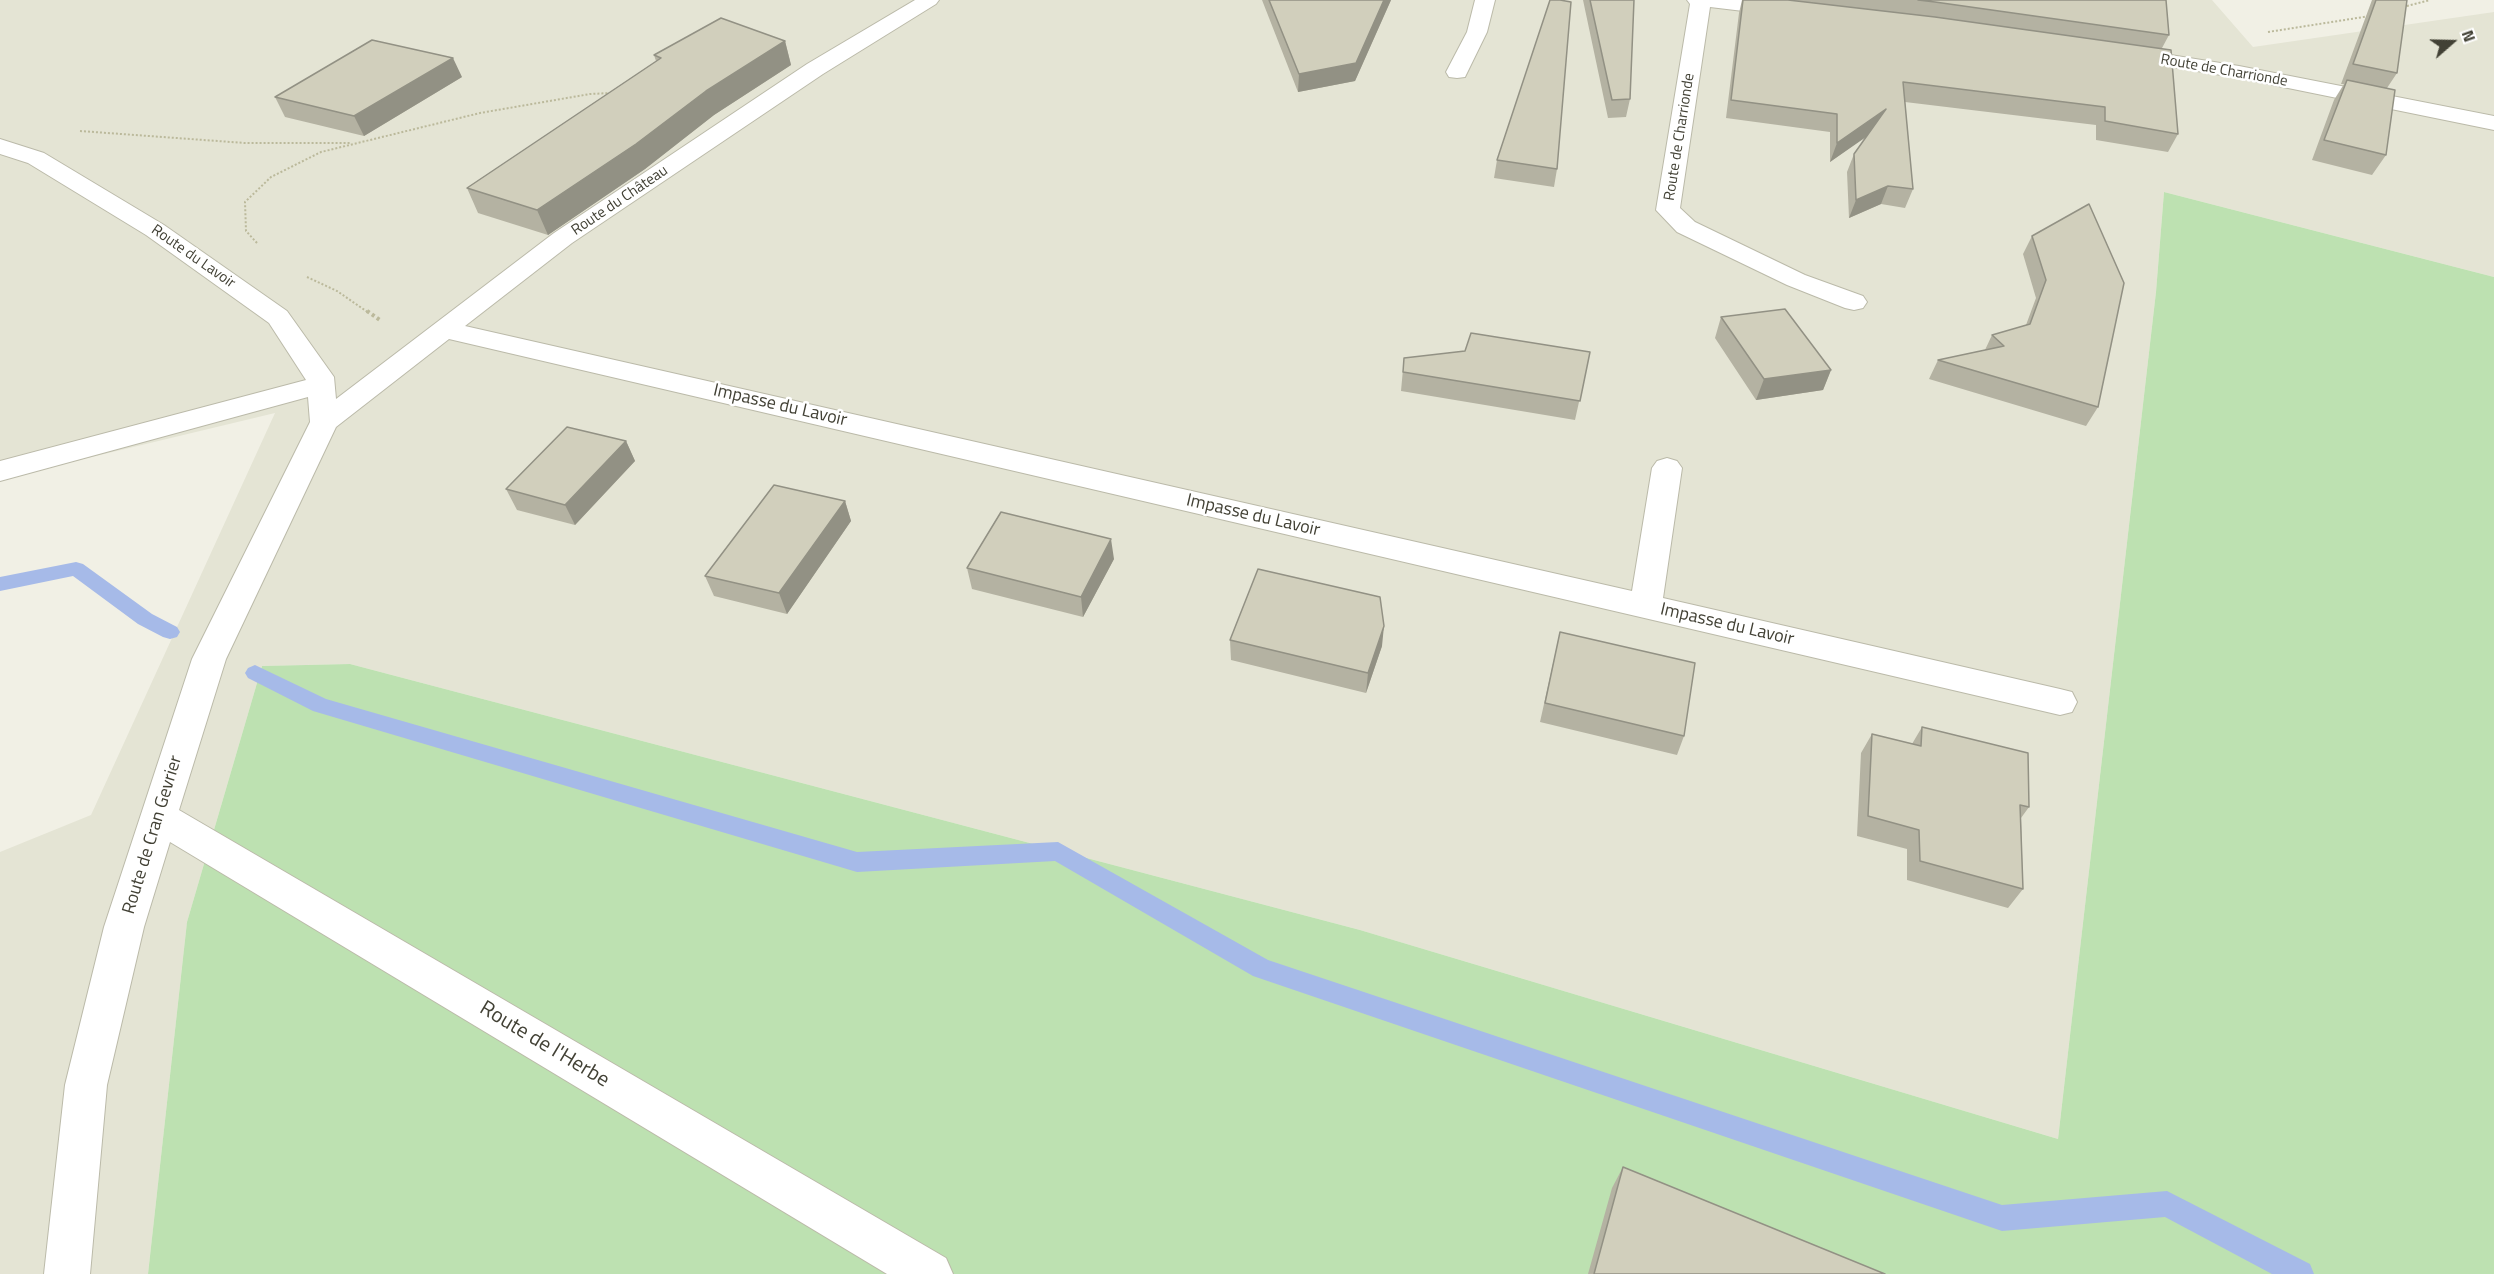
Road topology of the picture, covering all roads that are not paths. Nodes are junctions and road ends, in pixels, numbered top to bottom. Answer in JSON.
{"nodes":[{"id":1,"x":929,"y":0,"type":"edge"},
{"id":2,"x":1485,"y":0,"type":"edge"},
{"id":3,"x":1696,"y":0,"type":"edge"},
{"id":4,"x":1701,"y":0,"type":"edge"},
{"id":5,"x":1804,"y":12,"type":"edge"},
{"id":6,"x":2104,"y":51,"type":"edge"},
{"id":7,"x":1458,"y":72,"type":"dead end"},
{"id":8,"x":2494,"y":123,"type":"edge"},
{"id":9,"x":0,"y":146,"type":"edge"},
{"id":10,"x":1854,"y":302,"type":"dead end"},
{"id":11,"x":446,"y":330,"type":"junction"},
{"id":12,"x":321,"y":385,"type":"junction"},
{"id":13,"x":324,"y":422,"type":"junction"},
{"id":14,"x":1667,"y":468,"type":"dead end"},
{"id":15,"x":0,"y":471,"type":"edge"},
{"id":16,"x":1646,"y":606,"type":"junction"},
{"id":17,"x":2060,"y":702,"type":"dead end"},
{"id":18,"x":158,"y":816,"type":"junction"},
{"id":19,"x":67,"y":1274,"type":"edge"},
{"id":20,"x":930,"y":1274,"type":"edge"}],
"edges":[{"from":1,"to":11,"type":"street","name":"Route du Château"},
{"from":2,"to":7,"type":"street"},
{"from":3,"to":4,"type":"street"},
{"from":4,"to":5,"type":"street"},
{"from":4,"to":10,"type":"street","name":"Route de Charrionde"},
{"from":6,"to":8,"type":"street","name":"Route de Charrionde"},
{"from":9,"to":12,"type":"street","name":"Route du Lavoir"},
{"from":11,"to":13,"type":"street","name":"Route du Château"},
{"from":11,"to":16,"type":"street","name":"Impasse du Lavoir"},
{"from":12,"to":13,"type":"street","name":"Route du Lavoir"},
{"from":12,"to":15,"type":"street"},
{"from":13,"to":18,"type":"street","name":"Route de Cran Gevrier"},
{"from":14,"to":16,"type":"street"},
{"from":16,"to":17,"type":"street","name":"Impasse du Lavoir"},
{"from":18,"to":19,"type":"street","name":"Route de Cran Gevrier"},
{"from":18,"to":20,"type":"street","name":"Route de l'Herbe"}]}
